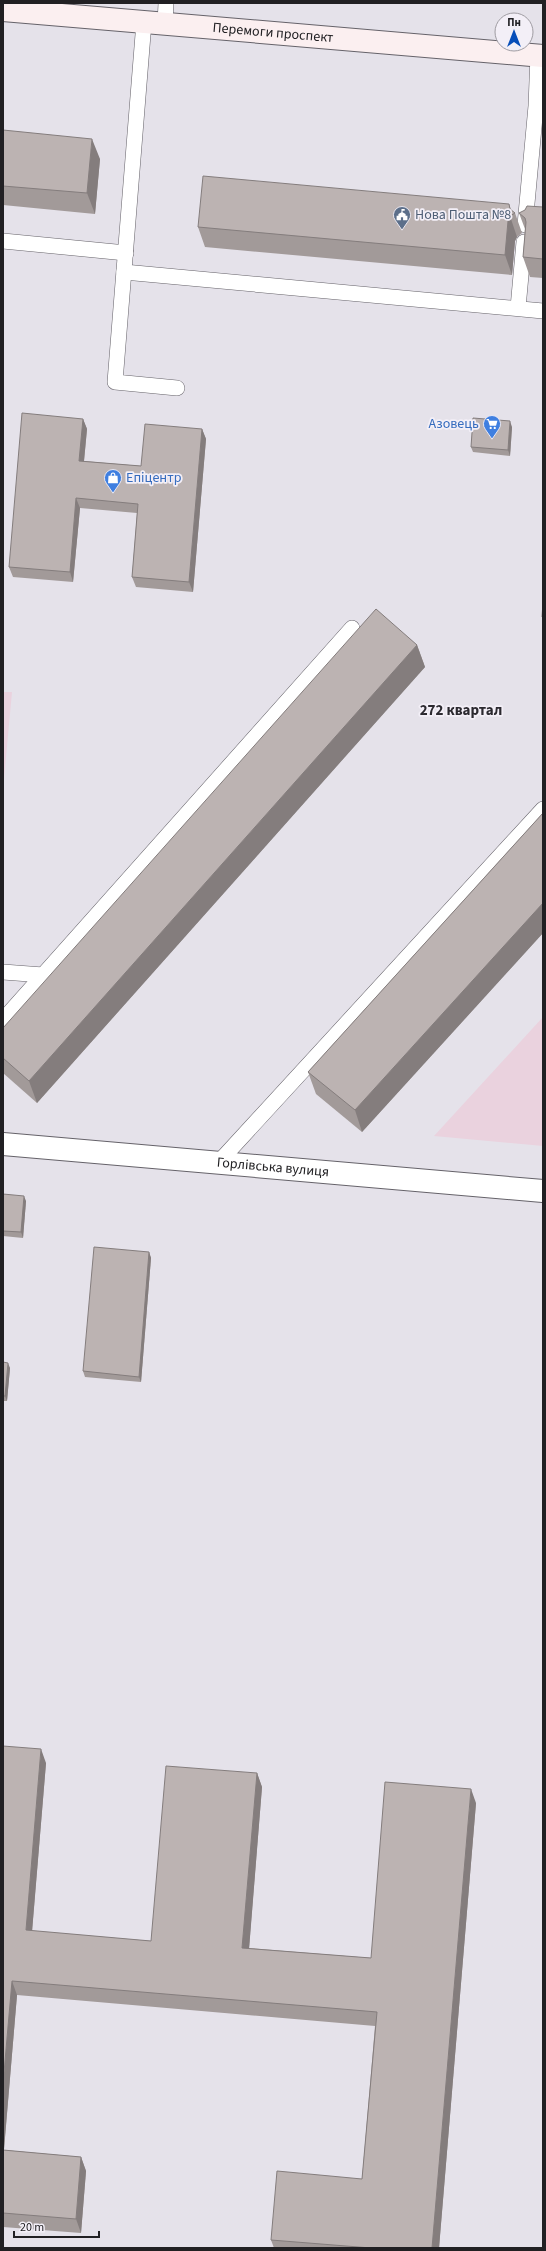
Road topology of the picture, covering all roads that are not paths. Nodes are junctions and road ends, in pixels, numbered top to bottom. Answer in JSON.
{"nodes":[{"id":1,"x":5,"y":8,"type":"edge"},
{"id":2,"x":158,"y":16,"type":"edge"},
{"id":3,"x":541,"y":55,"type":"edge"},
{"id":4,"x":525,"y":225,"type":"edge"},
{"id":5,"x":3,"y":241,"type":"edge"},
{"id":6,"x":524,"y":242,"type":"edge"},
{"id":7,"x":126,"y":253,"type":"junction"},
{"id":8,"x":124,"y":272,"type":"junction"},
{"id":9,"x":518,"y":308,"type":"junction"},
{"id":10,"x":543,"y":311,"type":"edge"},
{"id":11,"x":177,"y":388,"type":"dead end"},
{"id":12,"x":352,"y":628,"type":"dead end"},
{"id":13,"x":543,"y":809,"type":"edge"},
{"id":14,"x":3,"y":972,"type":"edge"},
{"id":15,"x":43,"y":975,"type":"junction"},
{"id":16,"x":3,"y":1020,"type":"edge"},
{"id":17,"x":3,"y":1144,"type":"edge"},
{"id":18,"x":218,"y":1163,"type":"junction"},
{"id":19,"x":543,"y":1191,"type":"edge"}],
"edges":[{"from":1,"to":2,"type":"street","name":"Перемоги проспект"},
{"from":2,"to":3,"type":"street","name":"Перемоги проспект"},
{"from":2,"to":7,"type":"lane"},
{"from":3,"to":4,"type":"lane"},
{"from":5,"to":7,"type":"lane"},
{"from":6,"to":9,"type":"lane"},
{"from":7,"to":8,"type":"lane"},
{"from":8,"to":9,"type":"lane"},
{"from":8,"to":11,"type":"lane"},
{"from":9,"to":10,"type":"lane"},
{"from":12,"to":15,"type":"lane"},
{"from":13,"to":18,"type":"lane"},
{"from":14,"to":15,"type":"lane"},
{"from":15,"to":16,"type":"lane"},
{"from":17,"to":18,"type":"street","name":"Горлівська вулиця"},
{"from":18,"to":19,"type":"street","name":"Горлівська вулиця"}]}
